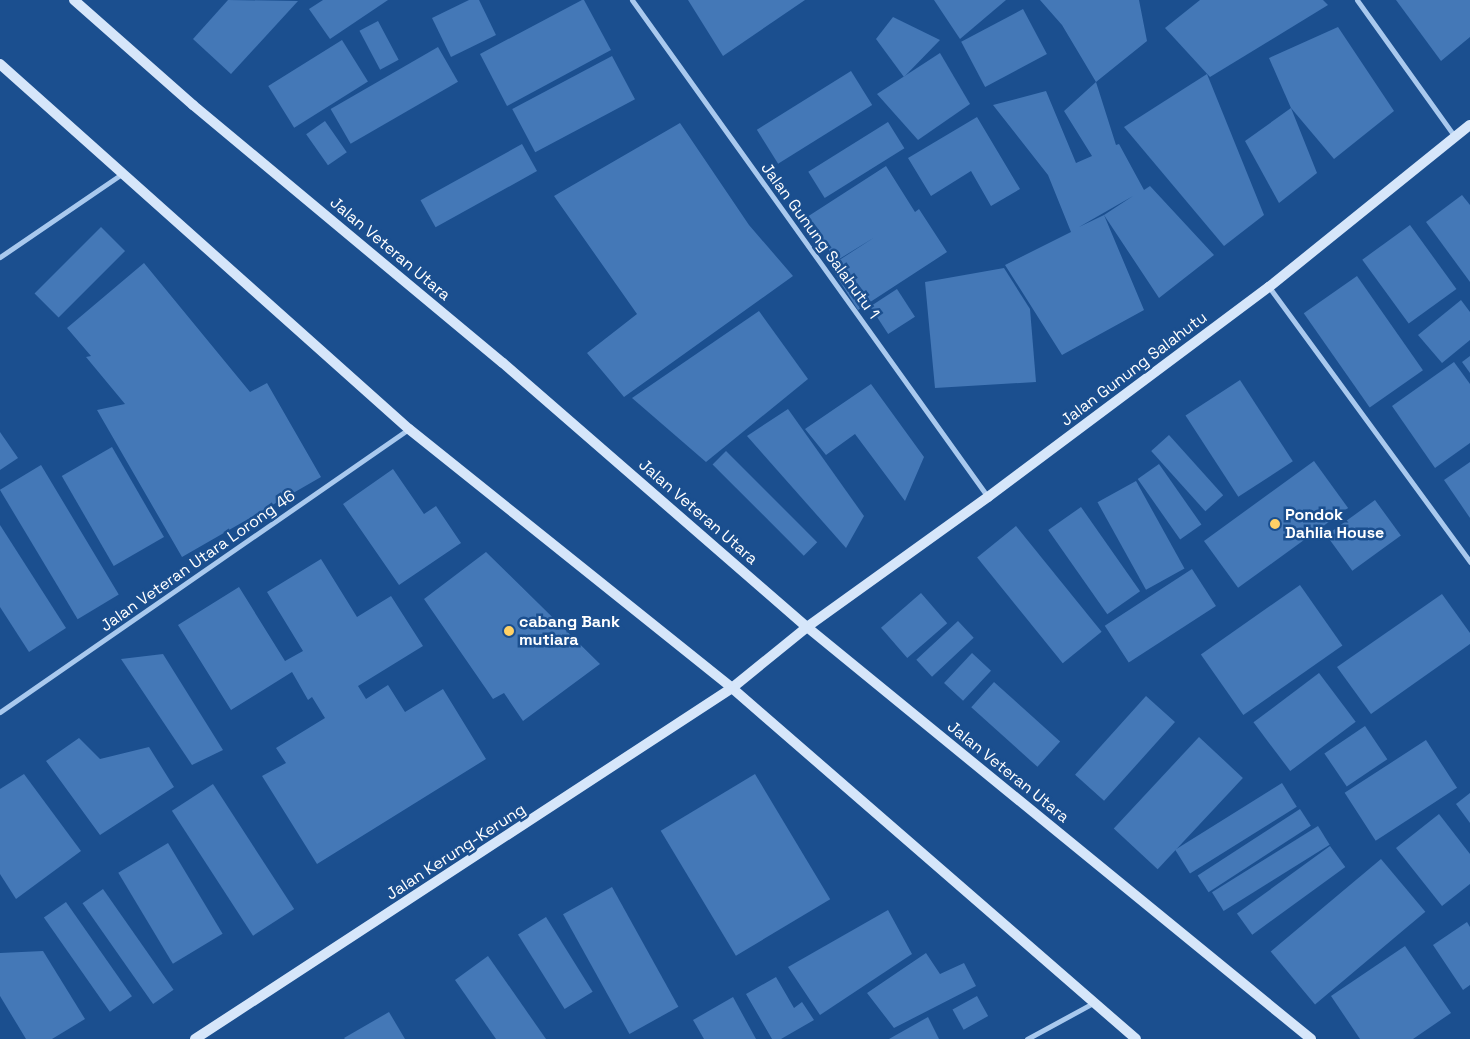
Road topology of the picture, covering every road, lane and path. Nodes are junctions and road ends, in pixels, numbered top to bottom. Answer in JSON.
{"nodes":[{"id":1,"x":74,"y":0,"type":"edge"},
{"id":2,"x":632,"y":0,"type":"edge"},
{"id":3,"x":1357,"y":0,"type":"edge"},
{"id":4,"x":0,"y":64,"type":"edge"},
{"id":5,"x":1470,"y":125,"type":"edge"},
{"id":6,"x":1455,"y":137,"type":"junction"},
{"id":7,"x":123,"y":172,"type":"junction"},
{"id":8,"x":0,"y":257,"type":"edge"},
{"id":9,"x":1269,"y":287,"type":"junction"},
{"id":10,"x":409,"y":429,"type":"junction"},
{"id":11,"x":988,"y":497,"type":"junction"},
{"id":12,"x":1470,"y":562,"type":"edge"},
{"id":13,"x":807,"y":627,"type":"junction"},
{"id":14,"x":732,"y":688,"type":"junction"},
{"id":15,"x":0,"y":712,"type":"edge"},
{"id":16,"x":1093,"y":1003,"type":"junction"},
{"id":17,"x":195,"y":1039,"type":"edge"},
{"id":18,"x":1027,"y":1039,"type":"edge"},
{"id":19,"x":1136,"y":1039,"type":"edge"},
{"id":20,"x":1311,"y":1039,"type":"edge"}],
"edges":[{"from":1,"to":13,"type":"main road","name":"Jalan Veteran Utara"},
{"from":2,"to":11,"type":"street","name":"Jalan Gunung Salahutu 1"},
{"from":3,"to":6,"type":"street"},
{"from":4,"to":7,"type":"main road"},
{"from":5,"to":6,"type":"main road","name":"Jalan Gunung Salahutu"},
{"from":6,"to":9,"type":"main road","name":"Jalan Gunung Salahutu"},
{"from":7,"to":8,"type":"street"},
{"from":7,"to":10,"type":"main road"},
{"from":9,"to":11,"type":"main road","name":"Jalan Gunung Salahutu"},
{"from":9,"to":12,"type":"street"},
{"from":10,"to":14,"type":"main road"},
{"from":10,"to":15,"type":"street","name":"Jalan Veteran Utara Lorong 46"},
{"from":11,"to":13,"type":"main road","name":"Jalan Gunung Salahutu"},
{"from":13,"to":14,"type":"main road","name":"Jalan Kerung-Kerung"},
{"from":13,"to":20,"type":"main road","name":"Jalan Veteran Utara"},
{"from":14,"to":16,"type":"main road"},
{"from":14,"to":17,"type":"main road","name":"Jalan Kerung-Kerung"},
{"from":16,"to":18,"type":"street"},
{"from":16,"to":19,"type":"main road"}]}
